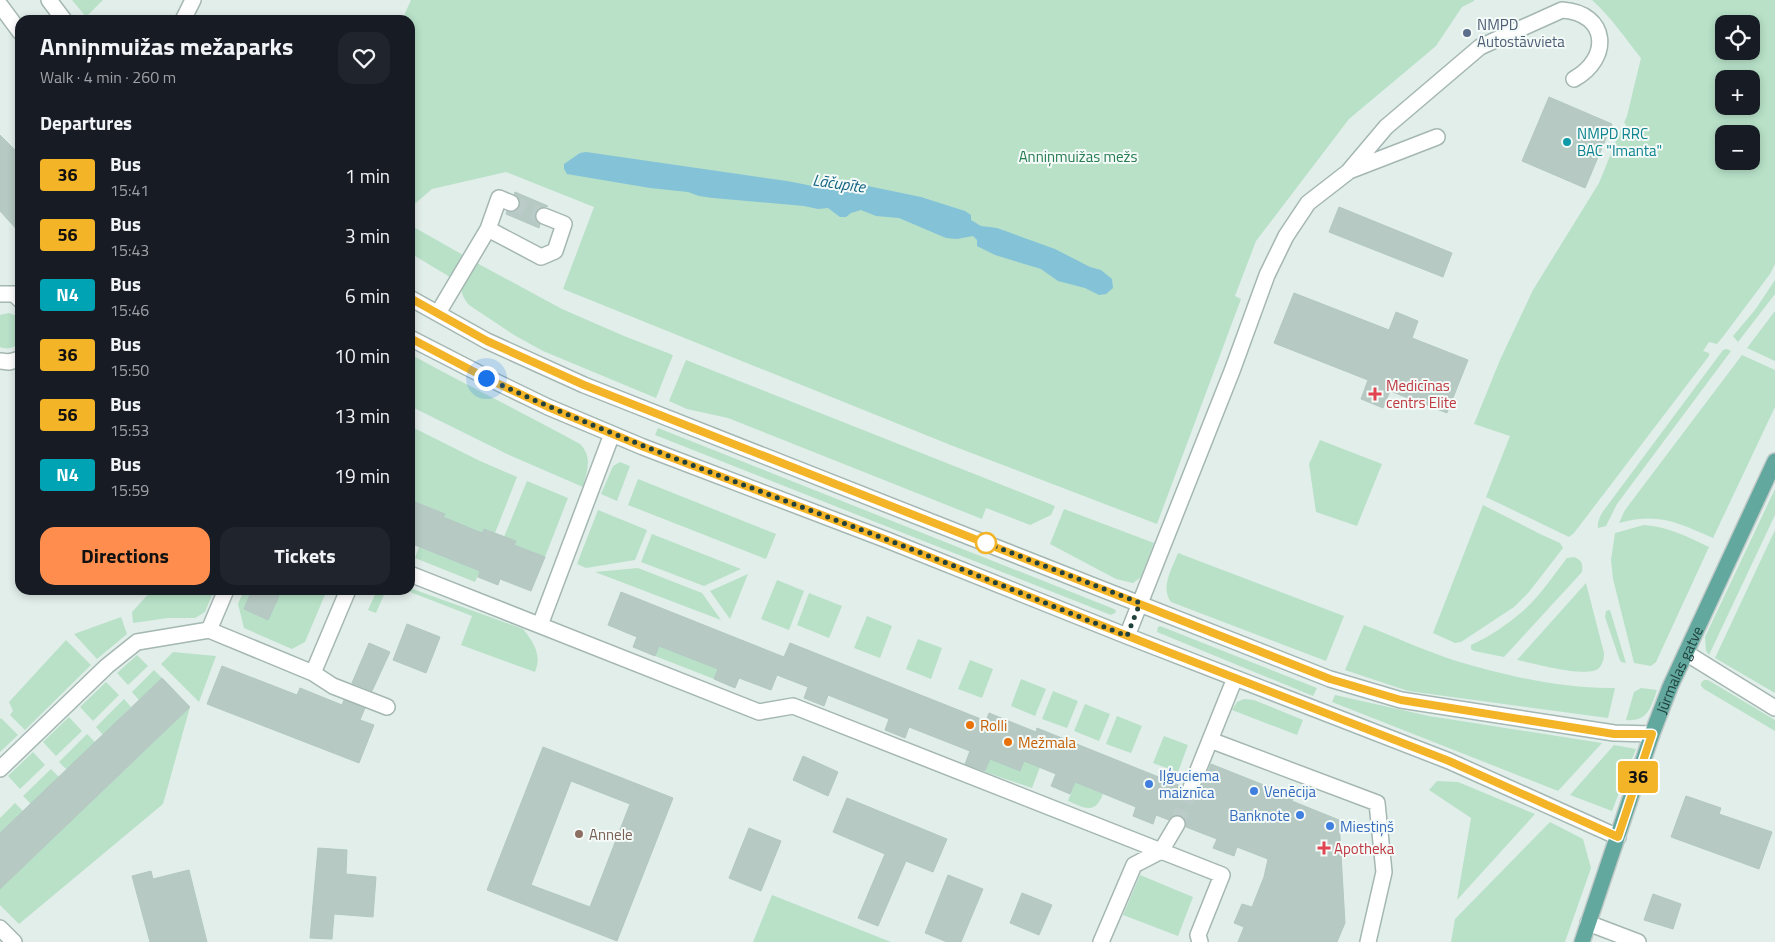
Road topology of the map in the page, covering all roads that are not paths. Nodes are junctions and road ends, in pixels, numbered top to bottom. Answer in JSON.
{"nodes":[{"id":1,"x":49,"y":0,"type":"edge"},
{"id":2,"x":193,"y":0,"type":"edge"},
{"id":3,"x":4,"y":9,"type":"edge"},
{"id":4,"x":60,"y":15,"type":"edge"},
{"id":5,"x":186,"y":15,"type":"edge"},
{"id":6,"x":15,"y":25,"type":"edge"},
{"id":7,"x":1574,"y":79,"type":"dead end"},
{"id":8,"x":1437,"y":137,"type":"dead end"},
{"id":9,"x":1348,"y":172,"type":"junction"},
{"id":10,"x":511,"y":202,"type":"dead end"},
{"id":11,"x":544,"y":216,"type":"tunnel mouth"},
{"id":12,"x":488,"y":229,"type":"junction"},
{"id":13,"x":0,"y":294,"type":"edge"},
{"id":14,"x":15,"y":295,"type":"edge"},
{"id":15,"x":415,"y":301,"type":"edge"},
{"id":16,"x":438,"y":314,"type":"junction"},
{"id":17,"x":415,"y":341,"type":"edge"},
{"id":18,"x":0,"y":360,"type":"edge"},
{"id":19,"x":15,"y":360,"type":"edge"},
{"id":20,"x":612,"y":434,"type":"junction"},
{"id":21,"x":1775,"y":462,"type":"edge"},
{"id":22,"x":415,"y":576,"type":"edge"},
{"id":23,"x":224,"y":595,"type":"edge"},
{"id":24,"x":346,"y":595,"type":"edge"},
{"id":25,"x":1140,"y":603,"type":"junction"},
{"id":26,"x":540,"y":625,"type":"junction"},
{"id":27,"x":209,"y":630,"type":"junction"},
{"id":28,"x":1127,"y":636,"type":"junction"},
{"id":29,"x":1686,"y":653,"type":"junction"},
{"id":30,"x":313,"y":673,"type":"junction"},
{"id":31,"x":1235,"y":678,"type":"junction"},
{"id":32,"x":386,"y":707,"type":"dead end"},
{"id":33,"x":1775,"y":708,"type":"edge"},
{"id":34,"x":1652,"y":734,"type":"junction"},
{"id":35,"x":1210,"y":740,"type":"junction"},
{"id":36,"x":0,"y":769,"type":"edge"},
{"id":37,"x":1190,"y":790,"type":"tunnel mouth"},
{"id":38,"x":1177,"y":824,"type":"tunnel mouth"},
{"id":39,"x":1618,"y":837,"type":"junction"},
{"id":40,"x":1161,"y":851,"type":"junction"},
{"id":41,"x":1588,"y":923,"type":"junction"},
{"id":42,"x":0,"y":928,"type":"edge"},
{"id":43,"x":14,"y":942,"type":"edge"},
{"id":44,"x":1101,"y":942,"type":"edge"},
{"id":45,"x":1200,"y":942,"type":"edge"},
{"id":46,"x":1368,"y":942,"type":"edge"},
{"id":47,"x":1582,"y":942,"type":"edge"},
{"id":48,"x":1638,"y":942,"type":"edge"}],
"edges":[{"from":1,"to":4,"type":"street"},
{"from":2,"to":5,"type":"street"},
{"from":3,"to":6,"type":"street"},
{"from":7,"to":9,"type":"street"},
{"from":8,"to":9,"type":"street"},
{"from":9,"to":25,"type":"street"},
{"from":10,"to":12,"type":"street"},
{"from":11,"to":12,"type":"street"},
{"from":12,"to":16,"type":"street"},
{"from":13,"to":14,"type":"street"},
{"from":15,"to":16,"type":"street"},
{"from":16,"to":25,"type":"street"},
{"from":17,"to":20,"type":"street"},
{"from":18,"to":19,"type":"street"},
{"from":20,"to":26,"type":"street"},
{"from":20,"to":28,"type":"street"},
{"from":21,"to":29,"type":"main road","name":"Jūrmalas gatve"},
{"from":22,"to":26,"type":"street"},
{"from":23,"to":27,"type":"street"},
{"from":24,"to":30,"type":"street"},
{"from":25,"to":28,"type":"street"},
{"from":25,"to":34,"type":"street"},
{"from":26,"to":40,"type":"street"},
{"from":27,"to":30,"type":"street"},
{"from":27,"to":36,"type":"street"},
{"from":28,"to":31,"type":"street"},
{"from":29,"to":33,"type":"street"},
{"from":29,"to":34,"type":"main road","name":"Jūrmalas gatve"},
{"from":30,"to":32,"type":"street"},
{"from":31,"to":35,"type":"street"},
{"from":31,"to":39,"type":"street"},
{"from":34,"to":39,"type":"main road","name":"Jūrmalas gatve"},
{"from":35,"to":37,"type":"street"},
{"from":35,"to":46,"type":"street"},
{"from":38,"to":40,"type":"street"},
{"from":39,"to":41,"type":"main road","name":"Jūrmalas gatve"},
{"from":40,"to":44,"type":"street"},
{"from":40,"to":45,"type":"street"},
{"from":41,"to":47,"type":"main road","name":"Jūrmalas gatve"},
{"from":41,"to":48,"type":"street"},
{"from":42,"to":43,"type":"street"}]}
